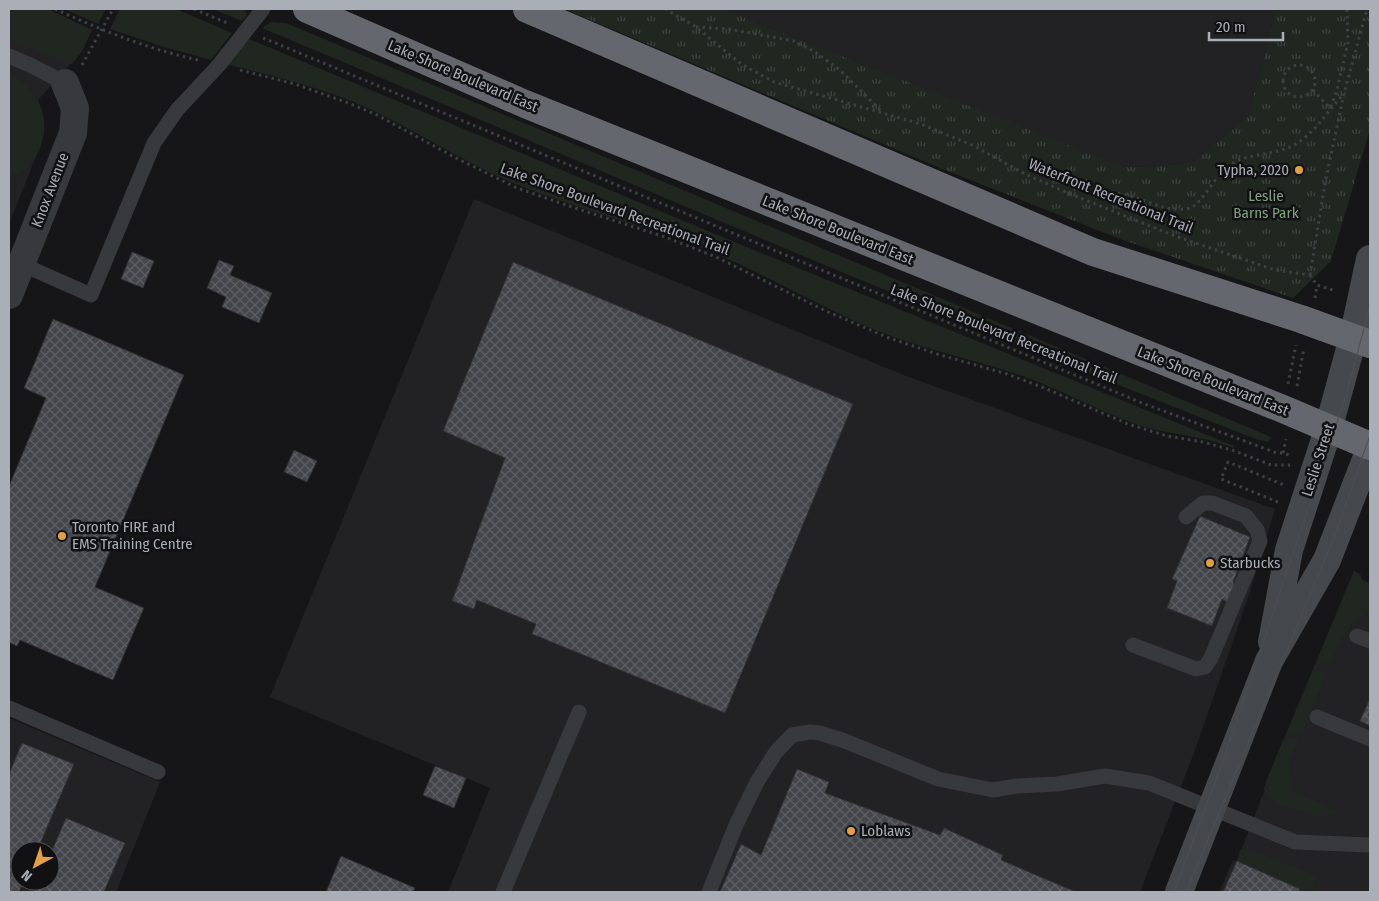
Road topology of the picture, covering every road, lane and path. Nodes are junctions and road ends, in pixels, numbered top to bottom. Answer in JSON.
{"nodes":[{"id":1,"x":55,"y":9,"type":"edge"},
{"id":2,"x":112,"y":9,"type":"edge"},
{"id":3,"x":194,"y":9,"type":"edge"},
{"id":4,"x":263,"y":9,"type":"edge"},
{"id":5,"x":307,"y":9,"type":"edge"},
{"id":6,"x":527,"y":9,"type":"edge"},
{"id":7,"x":665,"y":9,"type":"edge"},
{"id":8,"x":1347,"y":9,"type":"edge"},
{"id":9,"x":1367,"y":9,"type":"edge"},
{"id":10,"x":696,"y":27,"type":"junction"},
{"id":11,"x":101,"y":30,"type":"junction"},
{"id":12,"x":245,"y":31,"type":"junction"},
{"id":13,"x":9,"y":56,"type":"edge"},
{"id":14,"x":219,"y":65,"type":"junction"},
{"id":15,"x":65,"y":83,"type":"junction"},
{"id":16,"x":1313,"y":90,"type":"junction"},
{"id":17,"x":1344,"y":94,"type":"junction"},
{"id":18,"x":1330,"y":108,"type":"junction"},
{"id":19,"x":882,"y":113,"type":"junction"},
{"id":20,"x":1068,"y":193,"type":"junction"},
{"id":21,"x":1370,"y":259,"type":"edge"},
{"id":22,"x":21,"y":264,"type":"junction"},
{"id":23,"x":1310,"y":276,"type":"junction"},
{"id":24,"x":1318,"y":285,"type":"dead end"},
{"id":25,"x":9,"y":295,"type":"edge"},
{"id":26,"x":1362,"y":341,"type":"edge"},
{"id":27,"x":1296,"y":345,"type":"dead end"},
{"id":28,"x":1305,"y":347,"type":"dead end"},
{"id":29,"x":1288,"y":385,"type":"dead end"},
{"id":30,"x":1296,"y":388,"type":"dead end"},
{"id":31,"x":1328,"y":430,"type":"junction"},
{"id":32,"x":1370,"y":448,"type":"edge"},
{"id":33,"x":1283,"y":453,"type":"dead end"},
{"id":34,"x":1291,"y":465,"type":"dead end"},
{"id":35,"x":1289,"y":486,"type":"dead end"},
{"id":36,"x":1286,"y":505,"type":"dead end"},
{"id":37,"x":1186,"y":516,"type":"dead end"},
{"id":38,"x":1133,"y":645,"type":"dead end"},
{"id":39,"x":1269,"y":661,"type":"junction"},
{"id":40,"x":9,"y":708,"type":"edge"},
{"id":41,"x":579,"y":712,"type":"dead end"},
{"id":42,"x":1317,"y":717,"type":"dead end"},
{"id":43,"x":1370,"y":739,"type":"edge"},
{"id":44,"x":158,"y":772,"type":"dead end"},
{"id":45,"x":1212,"y":809,"type":"junction"},
{"id":46,"x":1370,"y":845,"type":"edge"},
{"id":47,"x":503,"y":892,"type":"edge"},
{"id":48,"x":709,"y":892,"type":"edge"},
{"id":49,"x":1179,"y":892,"type":"edge"}],
"edges":[{"from":1,"to":11,"type":"path","name":"Lake Shore Boulevard Recreational Trail"},
{"from":2,"to":11,"type":"path"},
{"from":3,"to":12,"type":"path","name":"Lake Shore Boulevard Recreational Trail"},
{"from":4,"to":12,"type":"lane"},
{"from":5,"to":31,"type":"highway","name":"Lake Shore Boulevard East"},
{"from":6,"to":26,"type":"highway"},
{"from":7,"to":10,"type":"path","name":"Waterfront Recreational Trail"},
{"from":8,"to":18,"type":"path"},
{"from":9,"to":17,"type":"path"},
{"from":10,"to":19,"type":"path","name":"Waterfront Recreational Trail"},
{"from":10,"to":19,"type":"path"},
{"from":11,"to":14,"type":"path","name":"Lake Shore Boulevard Recreational Trail"},
{"from":11,"to":15,"type":"path"},
{"from":12,"to":14,"type":"lane"},
{"from":12,"to":33,"type":"path","name":"Lake Shore Boulevard Recreational Trail"},
{"from":13,"to":15,"type":"lane"},
{"from":14,"to":22,"type":"lane"},
{"from":14,"to":34,"type":"path","name":"Lake Shore Boulevard Recreational Trail"},
{"from":15,"to":22,"type":"street","name":"Knox Avenue"},
{"from":16,"to":16,"type":"path"},
{"from":16,"to":18,"type":"path"},
{"from":17,"to":18,"type":"path"},
{"from":17,"to":23,"type":"path"},
{"from":18,"to":20,"type":"path"},
{"from":19,"to":20,"type":"path","name":"Waterfront Recreational Trail"},
{"from":20,"to":23,"type":"path","name":"Waterfront Recreational Trail"},
{"from":21,"to":26,"type":"main road","name":"Leslie Street"},
{"from":22,"to":25,"type":"street","name":"Knox Avenue"},
{"from":23,"to":24,"type":"path"},
{"from":26,"to":31,"type":"main road","name":"Leslie Street"},
{"from":27,"to":29,"type":"path"},
{"from":28,"to":30,"type":"path"},
{"from":31,"to":32,"type":"highway","name":"Lake Shore Boulevard East"},
{"from":31,"to":39,"type":"main road","name":"Leslie Street"},
{"from":32,"to":39,"type":"main road","name":"Leslie Street"},
{"from":35,"to":36,"type":"path"},
{"from":37,"to":38,"type":"lane"},
{"from":39,"to":45,"type":"main road","name":"Leslie Street"},
{"from":40,"to":44,"type":"lane"},
{"from":41,"to":47,"type":"lane"},
{"from":42,"to":43,"type":"lane"},
{"from":45,"to":46,"type":"lane"},
{"from":45,"to":48,"type":"lane"},
{"from":45,"to":49,"type":"main road","name":"Leslie Street"}]}
